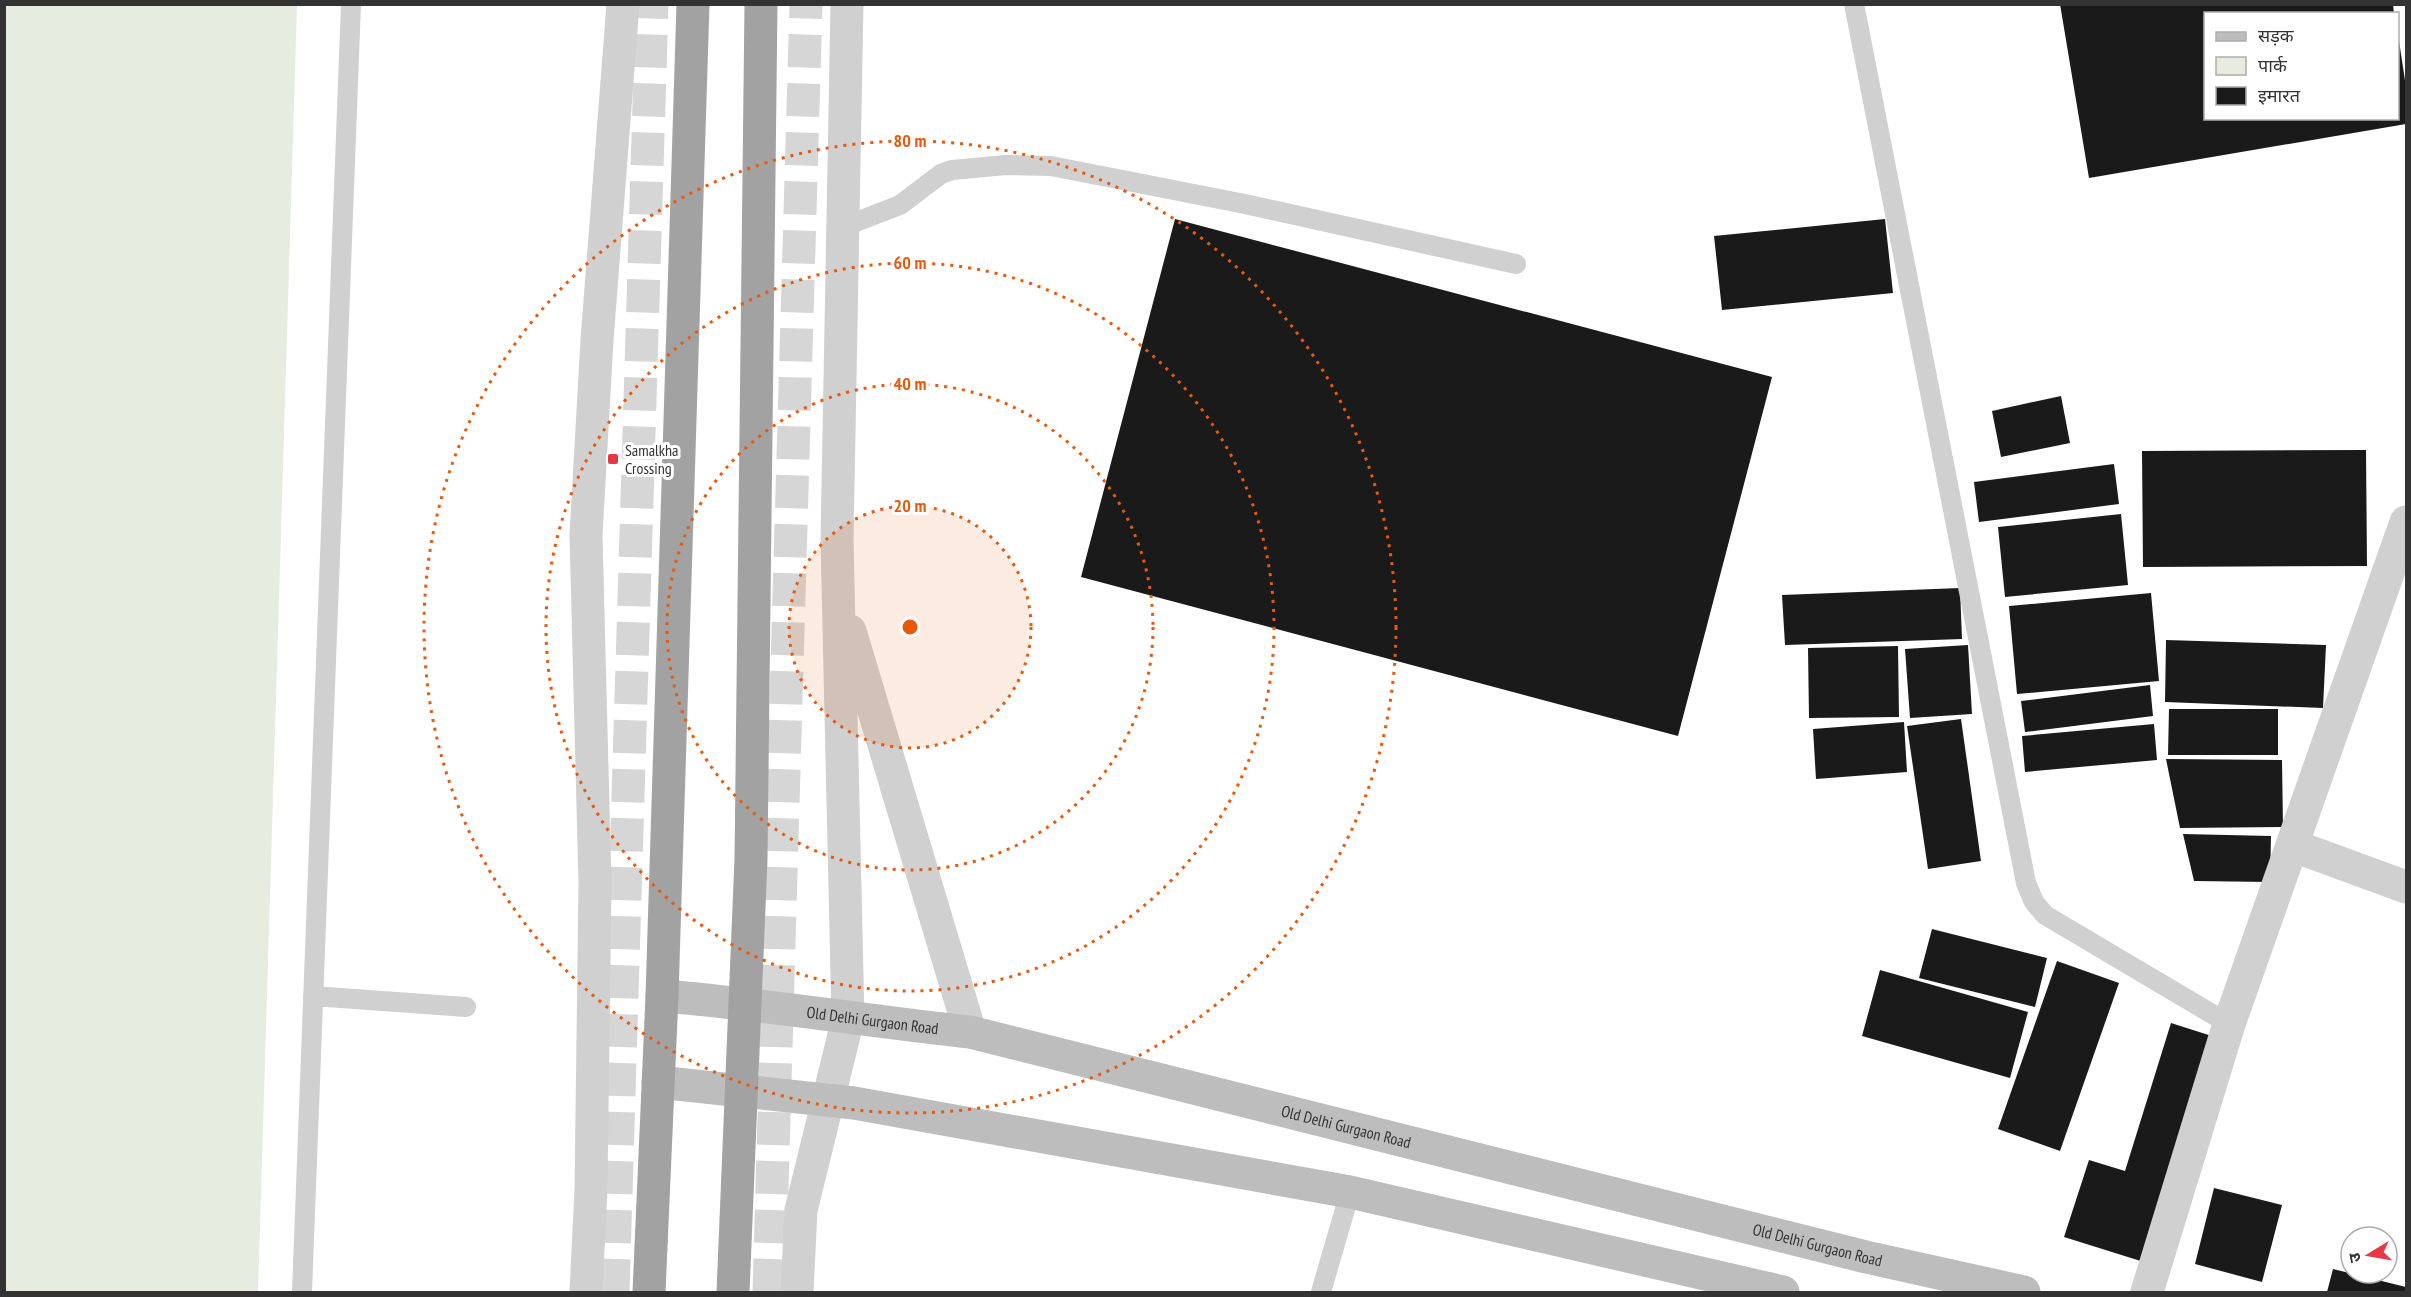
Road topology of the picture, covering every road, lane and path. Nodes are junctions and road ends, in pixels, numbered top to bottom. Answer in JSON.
{"nodes":[{"id":1,"x":351,"y":4,"type":"edge"},
{"id":2,"x":623,"y":4,"type":"edge"},
{"id":3,"x":693,"y":4,"type":"edge"},
{"id":4,"x":761,"y":4,"type":"edge"},
{"id":5,"x":847,"y":4,"type":"edge"},
{"id":6,"x":1854,"y":4,"type":"edge"},
{"id":7,"x":843,"y":227,"type":"junction"},
{"id":8,"x":1516,"y":264,"type":"dead end"},
{"id":9,"x":2406,"y":522,"type":"edge"},
{"id":10,"x":837,"y":540,"type":"junction"},
{"id":11,"x":2294,"y":846,"type":"junction"},
{"id":12,"x":2406,"y":887,"type":"edge"},
{"id":13,"x":314,"y":996,"type":"junction"},
{"id":14,"x":662,"y":996,"type":"junction"},
{"id":15,"x":747,"y":1003,"type":"junction"},
{"id":16,"x":466,"y":1007,"type":"dead end"},
{"id":17,"x":848,"y":1019,"type":"junction"},
{"id":18,"x":2229,"y":1024,"type":"junction"},
{"id":19,"x":970,"y":1032,"type":"junction"},
{"id":20,"x":658,"y":1082,"type":"junction"},
{"id":21,"x":742,"y":1092,"type":"junction"},
{"id":22,"x":828,"y":1099,"type":"junction"},
{"id":23,"x":1350,"y":1192,"type":"junction"},
{"id":24,"x":302,"y":1293,"type":"edge"},
{"id":25,"x":586,"y":1293,"type":"edge"},
{"id":26,"x":649,"y":1293,"type":"edge"},
{"id":27,"x":733,"y":1293,"type":"edge"},
{"id":28,"x":797,"y":1293,"type":"edge"},
{"id":29,"x":1321,"y":1293,"type":"edge"},
{"id":30,"x":1783,"y":1293,"type":"edge"},
{"id":31,"x":2024,"y":1293,"type":"edge"},
{"id":32,"x":2147,"y":1293,"type":"edge"}],
"edges":[{"from":1,"to":13,"type":"lane"},
{"from":2,"to":25,"type":"street"},
{"from":3,"to":14,"type":"highway"},
{"from":4,"to":15,"type":"highway"},
{"from":5,"to":7,"type":"street"},
{"from":6,"to":18,"type":"lane"},
{"from":7,"to":8,"type":"lane"},
{"from":7,"to":10,"type":"street"},
{"from":9,"to":11,"type":"street"},
{"from":10,"to":17,"type":"street"},
{"from":10,"to":19,"type":"street"},
{"from":11,"to":12,"type":"street"},
{"from":11,"to":18,"type":"street"},
{"from":13,"to":16,"type":"lane"},
{"from":13,"to":24,"type":"lane"},
{"from":14,"to":15,"type":"main road","name":"Old Delhi Gurgaon Road"},
{"from":14,"to":20,"type":"highway"},
{"from":15,"to":17,"type":"main road","name":"Old Delhi Gurgaon Road"},
{"from":15,"to":21,"type":"highway"},
{"from":17,"to":19,"type":"main road","name":"Old Delhi Gurgaon Road"},
{"from":17,"to":22,"type":"street"},
{"from":18,"to":32,"type":"street"},
{"from":19,"to":31,"type":"main road","name":"Old Delhi Gurgaon Road"},
{"from":20,"to":21,"type":"main road"},
{"from":20,"to":26,"type":"highway"},
{"from":21,"to":22,"type":"main road"},
{"from":21,"to":27,"type":"highway"},
{"from":22,"to":23,"type":"main road"},
{"from":22,"to":28,"type":"street"},
{"from":23,"to":29,"type":"lane"},
{"from":23,"to":30,"type":"main road"}]}
